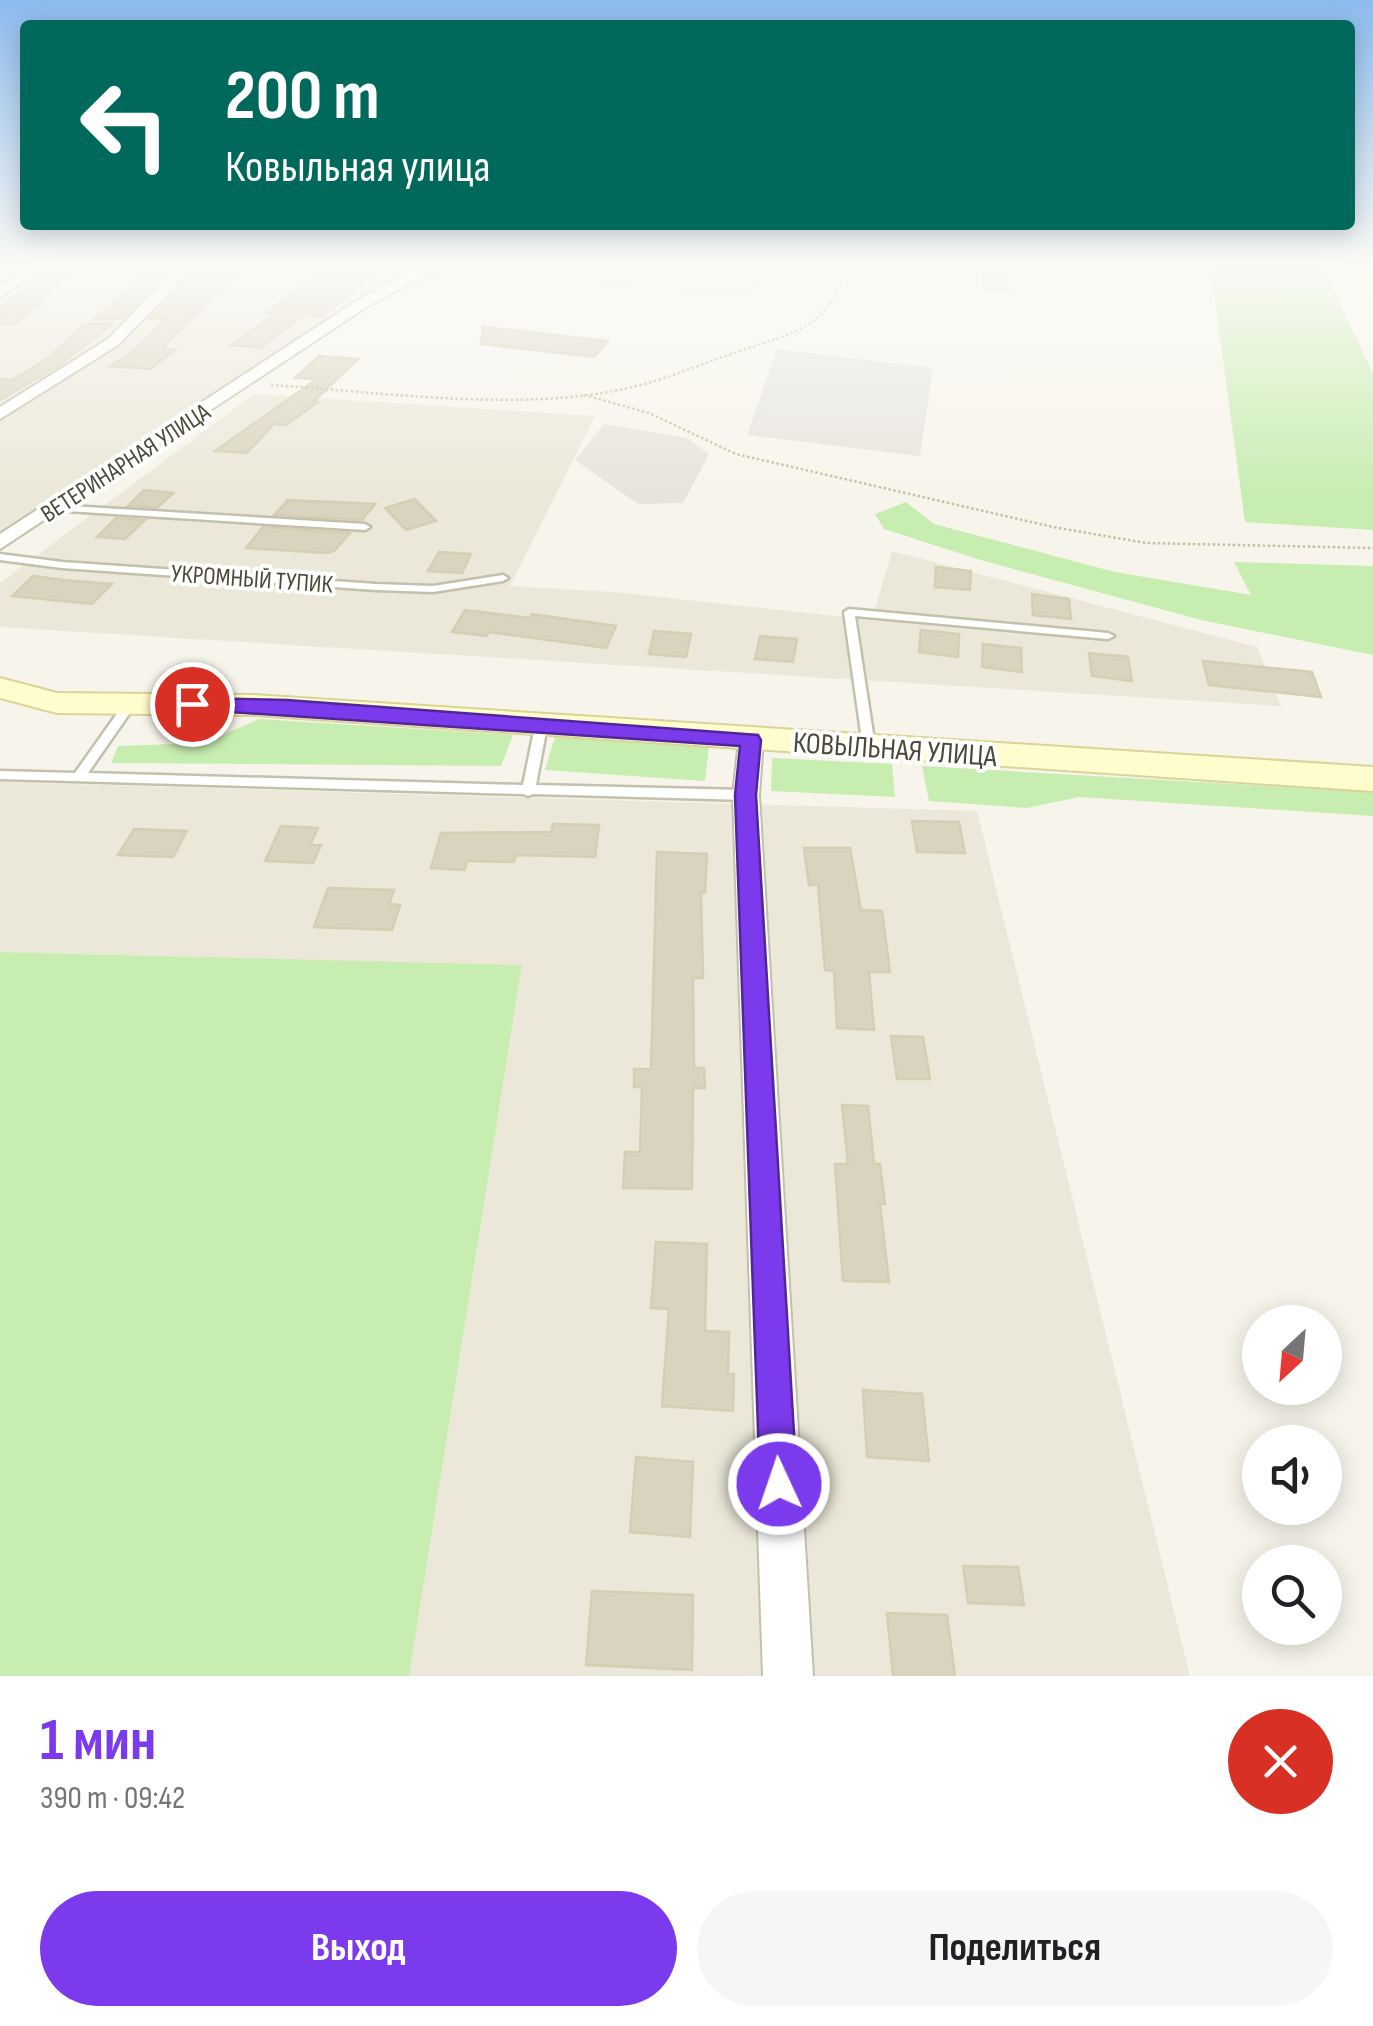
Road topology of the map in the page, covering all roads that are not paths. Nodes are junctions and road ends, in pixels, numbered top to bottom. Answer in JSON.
{"nodes":[{"id":1,"x":114,"y":341,"type":"edge"},
{"id":2,"x":307,"y":341,"type":"edge"},
{"id":3,"x":0,"y":414,"type":"edge"},
{"id":4,"x":54,"y":508,"type":"junction"},
{"id":5,"x":365,"y":527,"type":"dead end"},
{"id":6,"x":0,"y":543,"type":"edge"},
{"id":7,"x":0,"y":558,"type":"edge"},
{"id":8,"x":503,"y":578,"type":"dead end"},
{"id":9,"x":1108,"y":636,"type":"dead end"},
{"id":10,"x":0,"y":688,"type":"edge"},
{"id":11,"x":130,"y":704,"type":"junction"},
{"id":12,"x":540,"y":726,"type":"junction"},
{"id":13,"x":751,"y":740,"type":"junction"},
{"id":14,"x":869,"y":747,"type":"junction"},
{"id":15,"x":0,"y":775,"type":"edge"},
{"id":16,"x":79,"y":778,"type":"junction"},
{"id":17,"x":1373,"y":779,"type":"edge"},
{"id":18,"x":528,"y":791,"type":"junction"},
{"id":19,"x":746,"y":795,"type":"junction"},
{"id":20,"x":788,"y":1676,"type":"edge"}],
"edges":[{"from":1,"to":3,"type":"street"},
{"from":2,"to":4,"type":"street","name":"ВЕТЕРИНАРНАЯ УЛИЦА"},
{"from":4,"to":5,"type":"lane","name":"УКРОМНЫЙ ТУПИК"},
{"from":4,"to":6,"type":"street","name":"ВЕТЕРИНАРНАЯ УЛИЦА"},
{"from":7,"to":8,"type":"lane","name":"УКРОМНЫЙ ТУПИК"},
{"from":9,"to":14,"type":"lane"},
{"from":10,"to":11,"type":"street","name":"КОВЫЛЬНАЯ УЛИЦА"},
{"from":11,"to":12,"type":"street","name":"КОВЫЛЬНАЯ УЛИЦА"},
{"from":11,"to":16,"type":"lane"},
{"from":12,"to":13,"type":"street","name":"КОВЫЛЬНАЯ УЛИЦА"},
{"from":12,"to":18,"type":"lane"},
{"from":13,"to":14,"type":"street","name":"КОВЫЛЬНАЯ УЛИЦА"},
{"from":13,"to":19,"type":"street"},
{"from":14,"to":17,"type":"street","name":"КОВЫЛЬНАЯ УЛИЦА"},
{"from":15,"to":16,"type":"lane"},
{"from":16,"to":18,"type":"lane"},
{"from":18,"to":19,"type":"lane"},
{"from":19,"to":20,"type":"street"}]}
